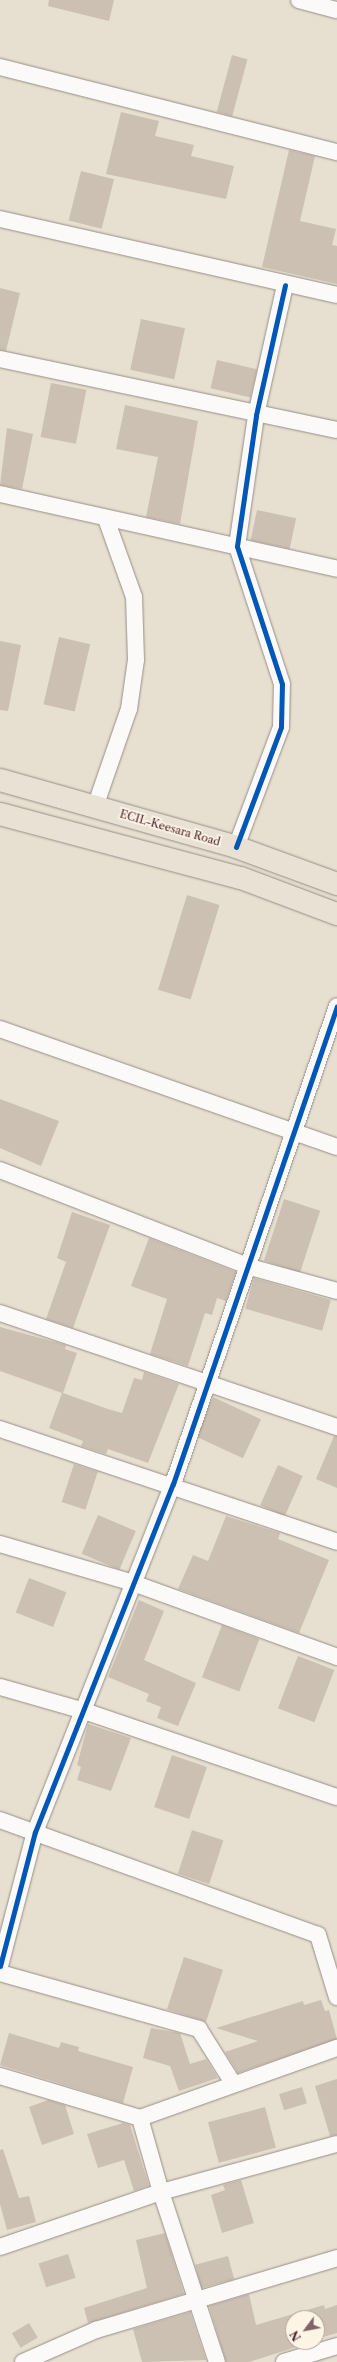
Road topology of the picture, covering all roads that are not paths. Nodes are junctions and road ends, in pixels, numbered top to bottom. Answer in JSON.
{"nodes":[{"id":1,"x":298,"y":0,"type":"edge"},
{"id":2,"x":336,"y":6,"type":"edge"},
{"id":3,"x":0,"y":67,"type":"edge"},
{"id":4,"x":337,"y":152,"type":"edge"},
{"id":5,"x":0,"y":219,"type":"edge"},
{"id":6,"x":285,"y":285,"type":"junction"},
{"id":7,"x":337,"y":295,"type":"edge"},
{"id":8,"x":0,"y":359,"type":"edge"},
{"id":9,"x":256,"y":415,"type":"junction"},
{"id":10,"x":337,"y":430,"type":"edge"},
{"id":11,"x":0,"y":494,"type":"edge"},
{"id":12,"x":106,"y":519,"type":"junction"},
{"id":13,"x":238,"y":546,"type":"junction"},
{"id":14,"x":337,"y":569,"type":"edge"},
{"id":15,"x":0,"y":780,"type":"edge"},
{"id":16,"x":95,"y":807,"type":"junction"},
{"id":17,"x":0,"y":814,"type":"edge"},
{"id":18,"x":236,"y":847,"type":"junction"},
{"id":19,"x":337,"y":884,"type":"edge"},
{"id":20,"x":337,"y":914,"type":"edge"},
{"id":21,"x":337,"y":1006,"type":"edge"},
{"id":22,"x":0,"y":1028,"type":"edge"},
{"id":23,"x":294,"y":1134,"type":"junction"},
{"id":24,"x":337,"y":1147,"type":"edge"},
{"id":25,"x":0,"y":1170,"type":"edge"},
{"id":26,"x":250,"y":1267,"type":"junction"},
{"id":27,"x":337,"y":1291,"type":"edge"},
{"id":28,"x":0,"y":1313,"type":"edge"},
{"id":29,"x":209,"y":1383,"type":"junction"},
{"id":30,"x":337,"y":1427,"type":"edge"},
{"id":31,"x":0,"y":1429,"type":"edge"},
{"id":32,"x":174,"y":1484,"type":"junction"},
{"id":33,"x":337,"y":1542,"type":"edge"},
{"id":34,"x":0,"y":1544,"type":"edge"},
{"id":35,"x":133,"y":1583,"type":"junction"},
{"id":36,"x":337,"y":1657,"type":"edge"},
{"id":37,"x":0,"y":1687,"type":"edge"},
{"id":38,"x":84,"y":1711,"type":"junction"},
{"id":39,"x":337,"y":1797,"type":"edge"},
{"id":40,"x":0,"y":1820,"type":"edge"},
{"id":41,"x":35,"y":1832,"type":"junction"},
{"id":42,"x":0,"y":1966,"type":"edge"},
{"id":43,"x":0,"y":1972,"type":"edge"},
{"id":44,"x":337,"y":1997,"type":"edge"},
{"id":45,"x":337,"y":2048,"type":"edge"},
{"id":46,"x":0,"y":2076,"type":"edge"},
{"id":47,"x":232,"y":2083,"type":"junction"},
{"id":48,"x":140,"y":2118,"type":"junction"},
{"id":49,"x":337,"y":2144,"type":"edge"},
{"id":50,"x":161,"y":2192,"type":"junction"},
{"id":51,"x":0,"y":2247,"type":"edge"},
{"id":52,"x":337,"y":2258,"type":"edge"},
{"id":53,"x":196,"y":2300,"type":"junction"},
{"id":54,"x":337,"y":2346,"type":"edge"},
{"id":55,"x":23,"y":2362,"type":"edge"},
{"id":56,"x":218,"y":2362,"type":"edge"},
{"id":57,"x":284,"y":2362,"type":"edge"}],
"edges":[{"from":1,"to":2,"type":"street"},
{"from":3,"to":4,"type":"street"},
{"from":5,"to":6,"type":"street"},
{"from":6,"to":7,"type":"street"},
{"from":6,"to":9,"type":"street"},
{"from":8,"to":9,"type":"street"},
{"from":9,"to":10,"type":"street"},
{"from":9,"to":13,"type":"street"},
{"from":11,"to":12,"type":"street"},
{"from":12,"to":13,"type":"street"},
{"from":12,"to":16,"type":"street"},
{"from":13,"to":14,"type":"street"},
{"from":13,"to":18,"type":"street"},
{"from":15,"to":16,"type":"main road","name":"ECIL-Keesara Road"},
{"from":16,"to":18,"type":"main road","name":"ECIL-Keesara Road"},
{"from":17,"to":20,"type":"main road"},
{"from":18,"to":19,"type":"main road","name":"ECIL-Keesara Road"},
{"from":21,"to":23,"type":"street"},
{"from":22,"to":23,"type":"street"},
{"from":23,"to":24,"type":"street"},
{"from":23,"to":26,"type":"street"},
{"from":25,"to":26,"type":"street"},
{"from":26,"to":27,"type":"street"},
{"from":26,"to":29,"type":"street"},
{"from":28,"to":29,"type":"street"},
{"from":29,"to":30,"type":"street"},
{"from":29,"to":32,"type":"street"},
{"from":31,"to":32,"type":"street"},
{"from":32,"to":33,"type":"street"},
{"from":32,"to":35,"type":"street"},
{"from":34,"to":35,"type":"street"},
{"from":35,"to":36,"type":"street"},
{"from":35,"to":38,"type":"street"},
{"from":37,"to":38,"type":"street"},
{"from":38,"to":39,"type":"street"},
{"from":38,"to":41,"type":"street"},
{"from":40,"to":41,"type":"street"},
{"from":41,"to":42,"type":"street"},
{"from":41,"to":44,"type":"street"},
{"from":43,"to":47,"type":"street"},
{"from":45,"to":47,"type":"street"},
{"from":46,"to":48,"type":"street"},
{"from":47,"to":48,"type":"street"},
{"from":48,"to":50,"type":"street"},
{"from":49,"to":50,"type":"street"},
{"from":50,"to":51,"type":"street"},
{"from":50,"to":53,"type":"street"},
{"from":52,"to":53,"type":"street"},
{"from":53,"to":55,"type":"street"},
{"from":53,"to":56,"type":"street"},
{"from":54,"to":57,"type":"street"}]}
